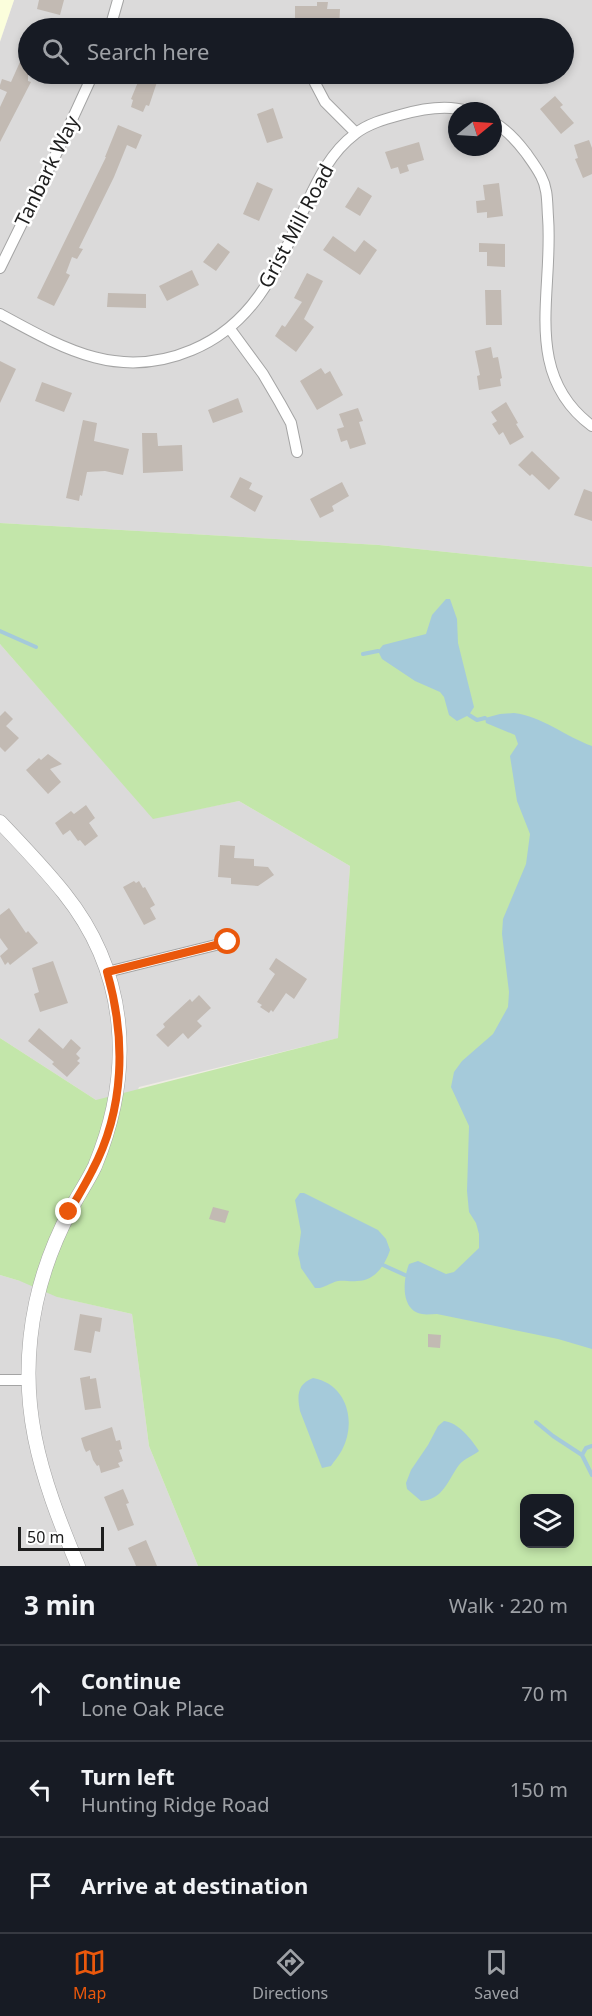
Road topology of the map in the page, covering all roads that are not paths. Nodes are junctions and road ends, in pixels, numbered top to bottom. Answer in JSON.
{"nodes":[{"id":1,"x":118,"y":0,"type":"edge"},
{"id":2,"x":113,"y":18,"type":"edge"},
{"id":3,"x":89,"y":84,"type":"edge"},
{"id":4,"x":316,"y":84,"type":"edge"},
{"id":5,"x":448,"y":108,"type":"edge"},
{"id":6,"x":502,"y":127,"type":"edge"},
{"id":7,"x":356,"y":133,"type":"junction"},
{"id":8,"x":0,"y":268,"type":"edge"},
{"id":9,"x":0,"y":314,"type":"edge"},
{"id":10,"x":230,"y":329,"type":"junction"},
{"id":11,"x":592,"y":426,"type":"edge"},
{"id":12,"x":297,"y":452,"type":"dead end"},
{"id":13,"x":0,"y":822,"type":"edge"},
{"id":14,"x":228,"y":942,"type":"dead end"},
{"id":15,"x":107,"y":972,"type":"junction"},
{"id":16,"x":0,"y":1380,"type":"edge"},
{"id":17,"x":29,"y":1380,"type":"junction"},
{"id":18,"x":78,"y":1566,"type":"edge"}],
"edges":[{"from":1,"to":2,"type":"street"},
{"from":3,"to":8,"type":"street","name":"Tanbark Way"},
{"from":4,"to":7,"type":"street"},
{"from":5,"to":7,"type":"street","name":"Grist Mill Road"},
{"from":6,"to":11,"type":"street"},
{"from":7,"to":10,"type":"street","name":"Grist Mill Road"},
{"from":9,"to":10,"type":"street","name":"Grist Mill Road"},
{"from":10,"to":12,"type":"street"},
{"from":13,"to":15,"type":"street"},
{"from":14,"to":15,"type":"street"},
{"from":15,"to":17,"type":"street"},
{"from":16,"to":17,"type":"street"},
{"from":17,"to":18,"type":"street"}]}
